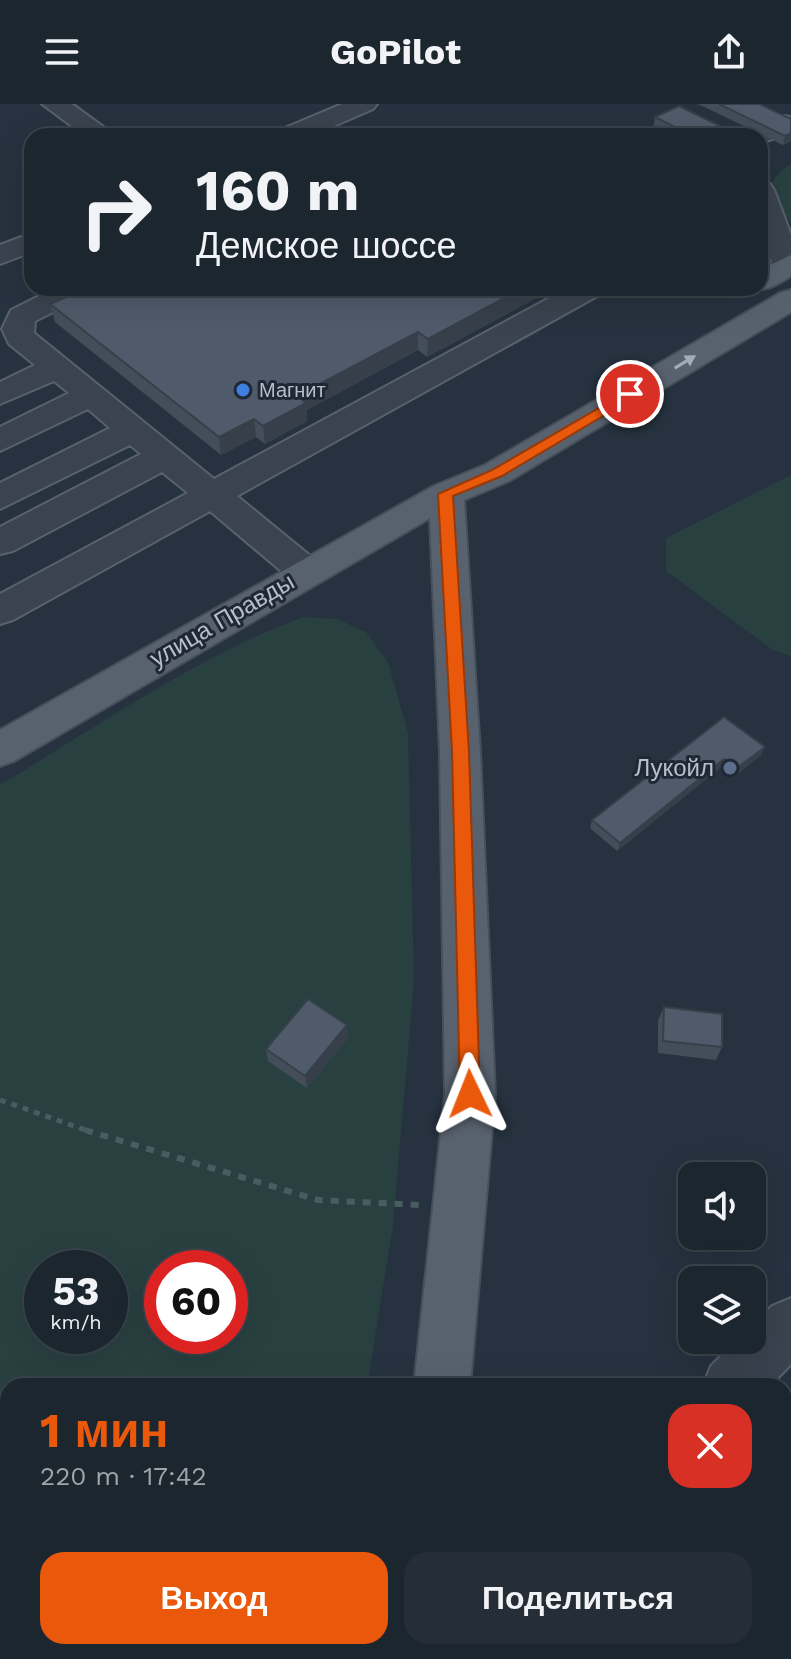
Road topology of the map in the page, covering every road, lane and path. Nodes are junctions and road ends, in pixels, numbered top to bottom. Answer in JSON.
{"nodes":[{"id":1,"x":55,"y":104,"type":"edge"},
{"id":2,"x":364,"y":104,"type":"edge"},
{"id":3,"x":791,"y":125,"type":"edge"},
{"id":4,"x":91,"y":128,"type":"edge"},
{"id":5,"x":308,"y":128,"type":"edge"},
{"id":6,"x":768,"y":130,"type":"edge"},
{"id":7,"x":768,"y":210,"type":"edge"},
{"id":8,"x":24,"y":245,"type":"edge"},
{"id":9,"x":0,"y":255,"type":"edge"},
{"id":10,"x":790,"y":265,"type":"edge"},
{"id":11,"x":768,"y":278,"type":"edge"},
{"id":12,"x":63,"y":296,"type":"edge"},
{"id":13,"x":575,"y":296,"type":"edge"},
{"id":14,"x":791,"y":299,"type":"edge"},
{"id":15,"x":10,"y":341,"type":"edge"},
{"id":16,"x":57,"y":367,"type":"junction"},
{"id":17,"x":0,"y":394,"type":"edge"},
{"id":18,"x":91,"y":395,"type":"junction"},
{"id":19,"x":133,"y":430,"type":"junction"},
{"id":20,"x":0,"y":440,"type":"edge"},
{"id":21,"x":485,"y":444,"type":"dead end"},
{"id":22,"x":165,"y":456,"type":"junction"},
{"id":23,"x":446,"y":494,"type":"junction"},
{"id":24,"x":212,"y":495,"type":"junction"},
{"id":25,"x":0,"y":497,"type":"edge"},
{"id":26,"x":0,"y":542,"type":"edge"},
{"id":27,"x":306,"y":572,"type":"junction"},
{"id":28,"x":0,"y":611,"type":"edge"},
{"id":29,"x":0,"y":750,"type":"edge"},
{"id":30,"x":0,"y":1100,"type":"edge"},
{"id":31,"x":457,"y":1207,"type":"junction"},
{"id":32,"x":443,"y":1378,"type":"edge"}],
"edges":[{"from":1,"to":4,"type":"street"},
{"from":2,"to":5,"type":"street"},
{"from":3,"to":6,"type":"street"},
{"from":7,"to":10,"type":"street"},
{"from":8,"to":9,"type":"street"},
{"from":10,"to":11,"type":"main road"},
{"from":12,"to":15,"type":"street"},
{"from":13,"to":24,"type":"street"},
{"from":23,"to":14,"type":"main road","name":"улица Правды","one_way":true},
{"from":15,"to":16,"type":"street"},
{"from":16,"to":17,"type":"street"},
{"from":16,"to":18,"type":"street"},
{"from":18,"to":19,"type":"street"},
{"from":18,"to":20,"type":"street"},
{"from":19,"to":22,"type":"street"},
{"from":19,"to":25,"type":"street"},
{"from":21,"to":23,"type":"main road"},
{"from":22,"to":24,"type":"street"},
{"from":22,"to":26,"type":"street"},
{"from":23,"to":27,"type":"main road","name":"улица Правды"},
{"from":23,"to":31,"type":"main road"},
{"from":24,"to":27,"type":"street"},
{"from":24,"to":28,"type":"street"},
{"from":27,"to":29,"type":"main road","name":"улица Правды"},
{"from":30,"to":31,"type":"path"},
{"from":31,"to":32,"type":"main road"}]}
